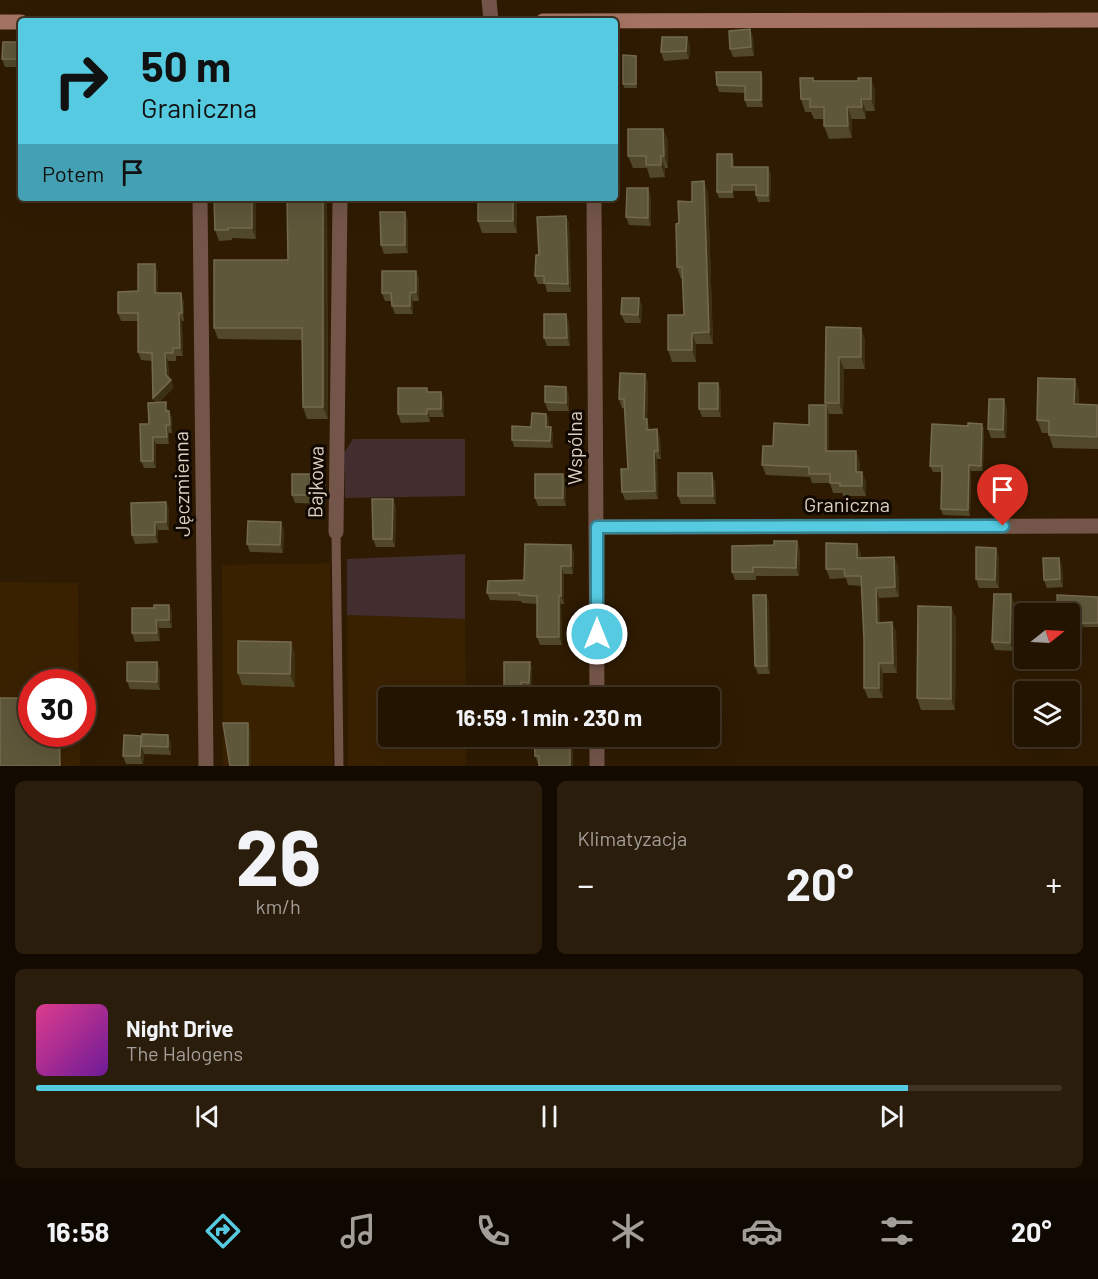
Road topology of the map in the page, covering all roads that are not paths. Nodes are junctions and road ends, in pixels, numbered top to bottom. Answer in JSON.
{"nodes":[{"id":1,"x":489,"y":0,"type":"edge"},
{"id":2,"x":491,"y":18,"type":"edge"},
{"id":3,"x":1098,"y":20,"type":"edge"},
{"id":4,"x":0,"y":21,"type":"edge"},
{"id":5,"x":618,"y":21,"type":"edge"},
{"id":6,"x":18,"y":22,"type":"edge"},
{"id":7,"x":200,"y":201,"type":"edge"},
{"id":8,"x":340,"y":201,"type":"edge"},
{"id":9,"x":594,"y":201,"type":"edge"},
{"id":10,"x":1098,"y":526,"type":"edge"},
{"id":11,"x":597,"y":527,"type":"junction"},
{"id":12,"x":336,"y":532,"type":"joint"},
{"id":13,"x":597,"y":687,"type":"edge"},
{"id":14,"x":597,"y":747,"type":"edge"},
{"id":15,"x":206,"y":766,"type":"edge"},
{"id":16,"x":339,"y":766,"type":"edge"},
{"id":17,"x":597,"y":766,"type":"edge"}],
"edges":[{"from":1,"to":2,"type":"street"},
{"from":3,"to":5,"type":"street"},
{"from":4,"to":6,"type":"street"},
{"from":7,"to":15,"type":"street","name":"Jęczmienna"},
{"from":8,"to":12,"type":"street","name":"Bajkowa"},
{"from":9,"to":11,"type":"street","name":"Wspólna"},
{"from":10,"to":11,"type":"street","name":"Graniczna"},
{"from":11,"to":13,"type":"street","name":"Wspólna"},
{"from":12,"to":16,"type":"lane","name":"Bajkowa"},
{"from":14,"to":17,"type":"street"}]}
